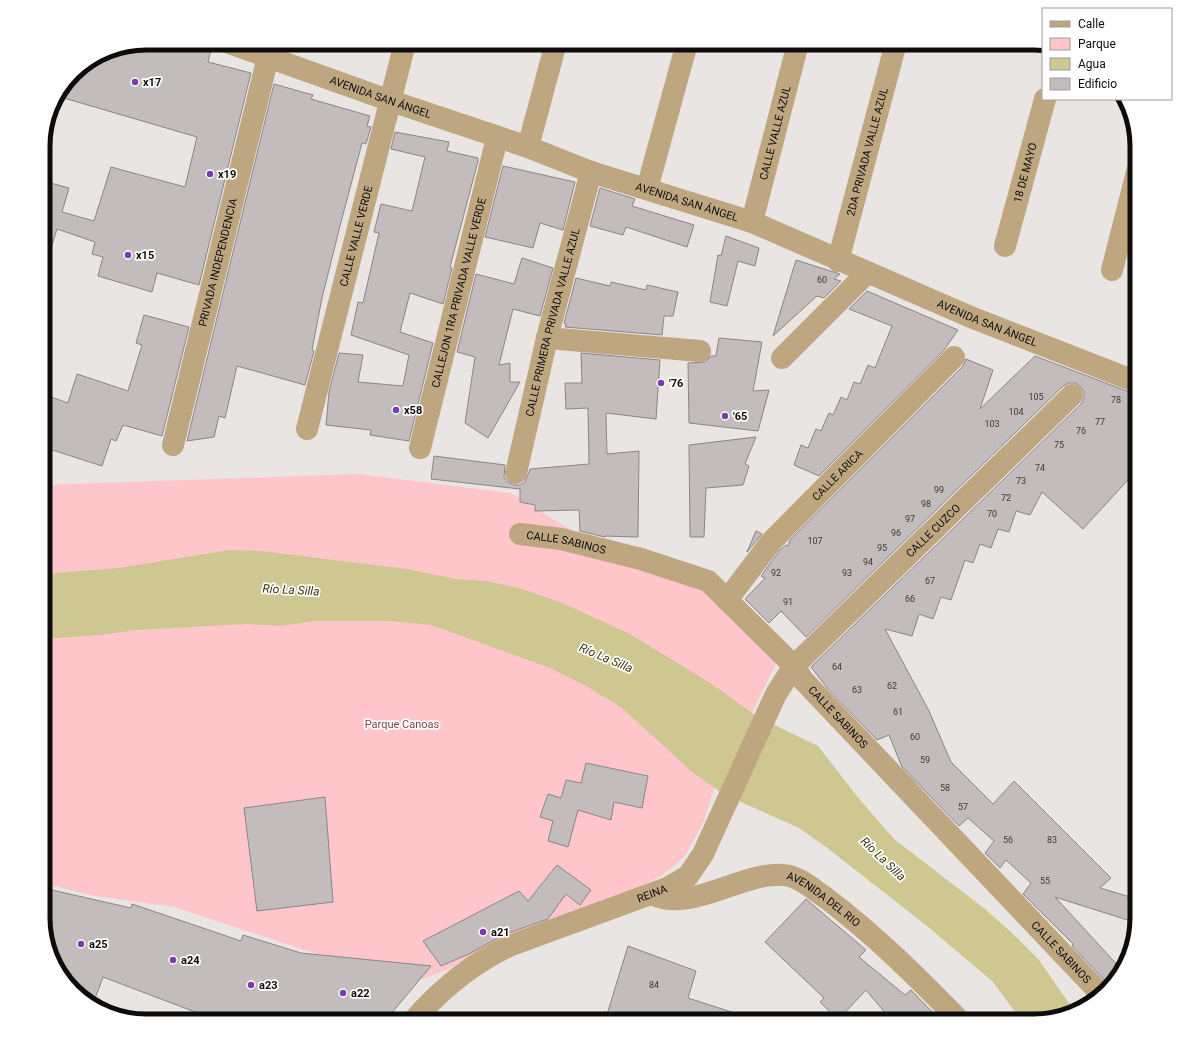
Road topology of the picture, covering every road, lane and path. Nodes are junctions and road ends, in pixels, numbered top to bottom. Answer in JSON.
{"nodes":[{"id":1,"x":249,"y":50,"type":"edge"},
{"id":2,"x":403,"y":50,"type":"edge"},
{"id":3,"x":554,"y":50,"type":"edge"},
{"id":4,"x":685,"y":50,"type":"edge"},
{"id":5,"x":796,"y":50,"type":"edge"},
{"id":6,"x":894,"y":50,"type":"edge"},
{"id":7,"x":268,"y":57,"type":"junction"},
{"id":8,"x":1045,"y":100,"type":"edge"},
{"id":9,"x":390,"y":101,"type":"junction"},
{"id":10,"x":497,"y":138,"type":"junction"},
{"id":11,"x":528,"y":147,"type":"junction"},
{"id":12,"x":591,"y":172,"type":"junction"},
{"id":13,"x":647,"y":189,"type":"junction"},
{"id":14,"x":1130,"y":199,"type":"edge"},
{"id":15,"x":752,"y":222,"type":"junction"},
{"id":16,"x":1005,"y":246,"type":"dead end"},
{"id":17,"x":838,"y":261,"type":"junction"},
{"id":18,"x":1112,"y":270,"type":"dead end"},
{"id":19,"x":867,"y":273,"type":"junction"},
{"id":20,"x":547,"y":338,"type":"junction"},
{"id":21,"x":700,"y":351,"type":"dead end"},
{"id":22,"x":954,"y":357,"type":"dead end"},
{"id":23,"x":782,"y":358,"type":"dead end"},
{"id":24,"x":1130,"y":379,"type":"edge"},
{"id":25,"x":1072,"y":395,"type":"dead end"},
{"id":26,"x":307,"y":429,"type":"dead end"},
{"id":27,"x":173,"y":445,"type":"dead end"},
{"id":28,"x":420,"y":448,"type":"dead end"},
{"id":29,"x":516,"y":473,"type":"dead end"},
{"id":30,"x":520,"y":534,"type":"dead end"},
{"id":31,"x":727,"y":600,"type":"junction"},
{"id":32,"x":794,"y":666,"type":"junction"},
{"id":33,"x":652,"y":894,"type":"junction"},
{"id":34,"x":1097,"y":990,"type":"edge"},
{"id":35,"x":419,"y":1014,"type":"edge"},
{"id":36,"x":953,"y":1014,"type":"edge"}],
"edges":[{"from":1,"to":7,"type":"street","name":"AVENIDA SAN ÁNGEL"},
{"from":2,"to":9,"type":"street","name":"CALLE VALLE VERDE"},
{"from":3,"to":11,"type":"street"},
{"from":4,"to":13,"type":"street"},
{"from":5,"to":15,"type":"street","name":"CALLE VALLE AZUL"},
{"from":6,"to":17,"type":"street","name":"2DA PRIVADA VALLE AZUL"},
{"from":7,"to":9,"type":"street","name":"AVENIDA SAN ÁNGEL"},
{"from":7,"to":27,"type":"street","name":"PRIVADA INDEPENDENCIA"},
{"from":8,"to":16,"type":"street","name":"18 DE MAYO"},
{"from":9,"to":10,"type":"street","name":"AVENIDA SAN ÁNGEL"},
{"from":9,"to":26,"type":"street","name":"CALLE VALLE VERDE"},
{"from":10,"to":11,"type":"street","name":"AVENIDA SAN ÁNGEL"},
{"from":10,"to":28,"type":"street","name":"CALLEJON 1RA PRIVADA VALLE VERDE"},
{"from":11,"to":12,"type":"street","name":"AVENIDA SAN ÁNGEL"},
{"from":12,"to":13,"type":"street","name":"AVENIDA SAN ÁNGEL"},
{"from":12,"to":20,"type":"street","name":"CALLE PRIMERA PRIVADA VALLE AZUL"},
{"from":13,"to":15,"type":"street","name":"AVENIDA SAN ÁNGEL"},
{"from":14,"to":18,"type":"street"},
{"from":15,"to":17,"type":"street","name":"AVENIDA SAN ÁNGEL"},
{"from":17,"to":19,"type":"street","name":"AVENIDA SAN ÁNGEL"},
{"from":19,"to":23,"type":"street"},
{"from":19,"to":24,"type":"street","name":"AVENIDA SAN ÁNGEL"},
{"from":20,"to":21,"type":"street"},
{"from":20,"to":29,"type":"street","name":"CALLE PRIMERA PRIVADA VALLE AZUL"},
{"from":22,"to":31,"type":"street","name":"CALLE ARICA"},
{"from":25,"to":32,"type":"street","name":"CALLE CUZCO"},
{"from":30,"to":31,"type":"street","name":"CALLE SABINOS"},
{"from":31,"to":32,"type":"street","name":"CALLE SABINOS"},
{"from":32,"to":33,"type":"street","name":"REINA"},
{"from":32,"to":34,"type":"street","name":"CALLE SABINOS"},
{"from":33,"to":35,"type":"street","name":"REINA"},
{"from":33,"to":36,"type":"street","name":"AVENIDA DEL RIO"}]}
